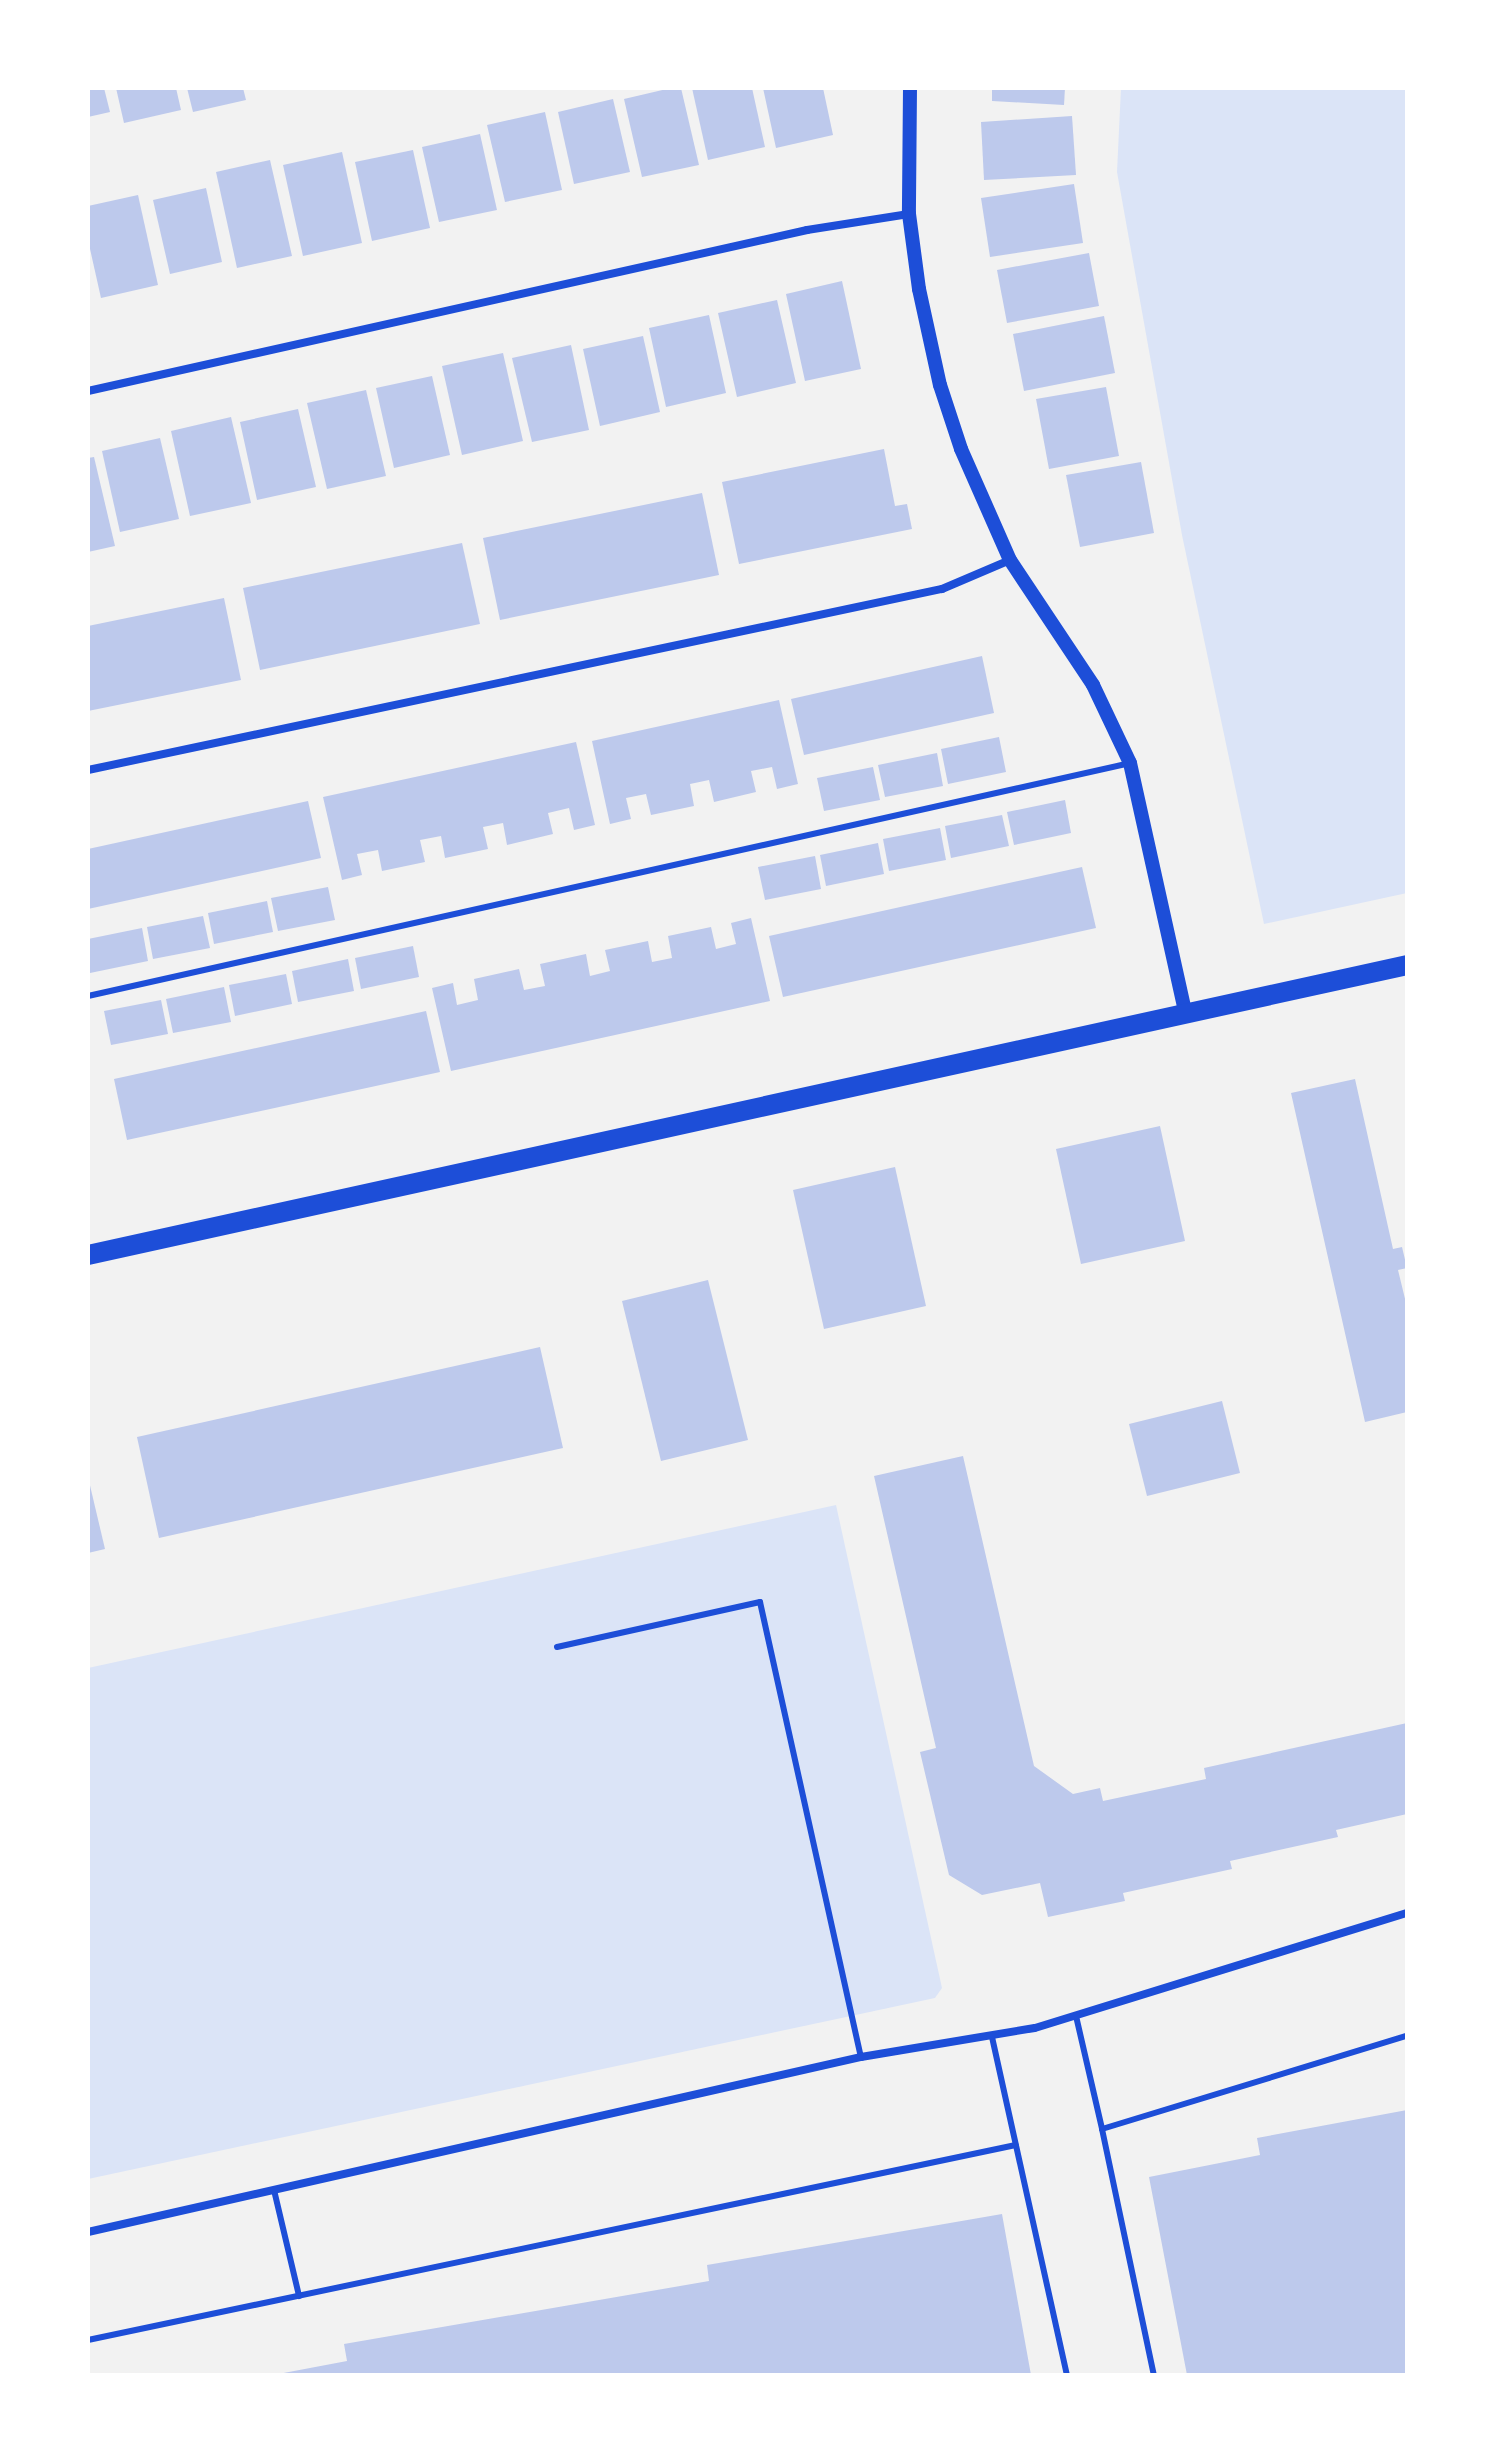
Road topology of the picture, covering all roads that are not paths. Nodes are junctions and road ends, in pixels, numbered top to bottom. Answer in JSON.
{"nodes":[{"id":1,"x":910,"y":88,"type":"edge"},
{"id":2,"x":909,"y":214,"type":"junction"},
{"id":3,"x":88,"y":391,"type":"edge"},
{"id":4,"x":1010,"y":560,"type":"junction"},
{"id":5,"x":1130,"y":763,"type":"junction"},
{"id":6,"x":88,"y":770,"type":"edge"},
{"id":7,"x":1407,"y":965,"type":"edge"},
{"id":8,"x":88,"y":996,"type":"edge"},
{"id":9,"x":1185,"y":1012,"type":"junction"},
{"id":10,"x":88,"y":1255,"type":"edge"},
{"id":11,"x":557,"y":1647,"type":"dead end"},
{"id":12,"x":1407,"y":1913,"type":"edge"},
{"id":13,"x":1076,"y":2016,"type":"junction"},
{"id":14,"x":1407,"y":2036,"type":"edge"},
{"id":15,"x":992,"y":2037,"type":"junction"},
{"id":16,"x":861,"y":2057,"type":"junction"},
{"id":17,"x":1102,"y":2129,"type":"junction"},
{"id":18,"x":1016,"y":2145,"type":"junction"},
{"id":19,"x":274,"y":2190,"type":"junction"},
{"id":20,"x":88,"y":2232,"type":"edge"},
{"id":21,"x":299,"y":2296,"type":"junction"},
{"id":22,"x":88,"y":2340,"type":"edge"},
{"id":23,"x":1067,"y":2375,"type":"edge"},
{"id":24,"x":1154,"y":2375,"type":"edge"}],
"edges":[{"from":1,"to":2,"type":"street"},
{"from":2,"to":3,"type":"street"},
{"from":2,"to":4,"type":"street"},
{"from":4,"to":5,"type":"street"},
{"from":4,"to":6,"type":"street"},
{"from":5,"to":8,"type":"lane"},
{"from":5,"to":9,"type":"street"},
{"from":7,"to":9,"type":"main road"},
{"from":9,"to":10,"type":"main road"},
{"from":11,"to":16,"type":"lane"},
{"from":12,"to":13,"type":"street"},
{"from":13,"to":15,"type":"street"},
{"from":13,"to":17,"type":"lane"},
{"from":14,"to":17,"type":"lane"},
{"from":15,"to":16,"type":"street"},
{"from":15,"to":18,"type":"lane"},
{"from":16,"to":19,"type":"street"},
{"from":17,"to":24,"type":"lane"},
{"from":18,"to":21,"type":"lane"},
{"from":18,"to":23,"type":"lane"},
{"from":19,"to":20,"type":"street"},
{"from":19,"to":21,"type":"lane"},
{"from":21,"to":22,"type":"lane"}]}
